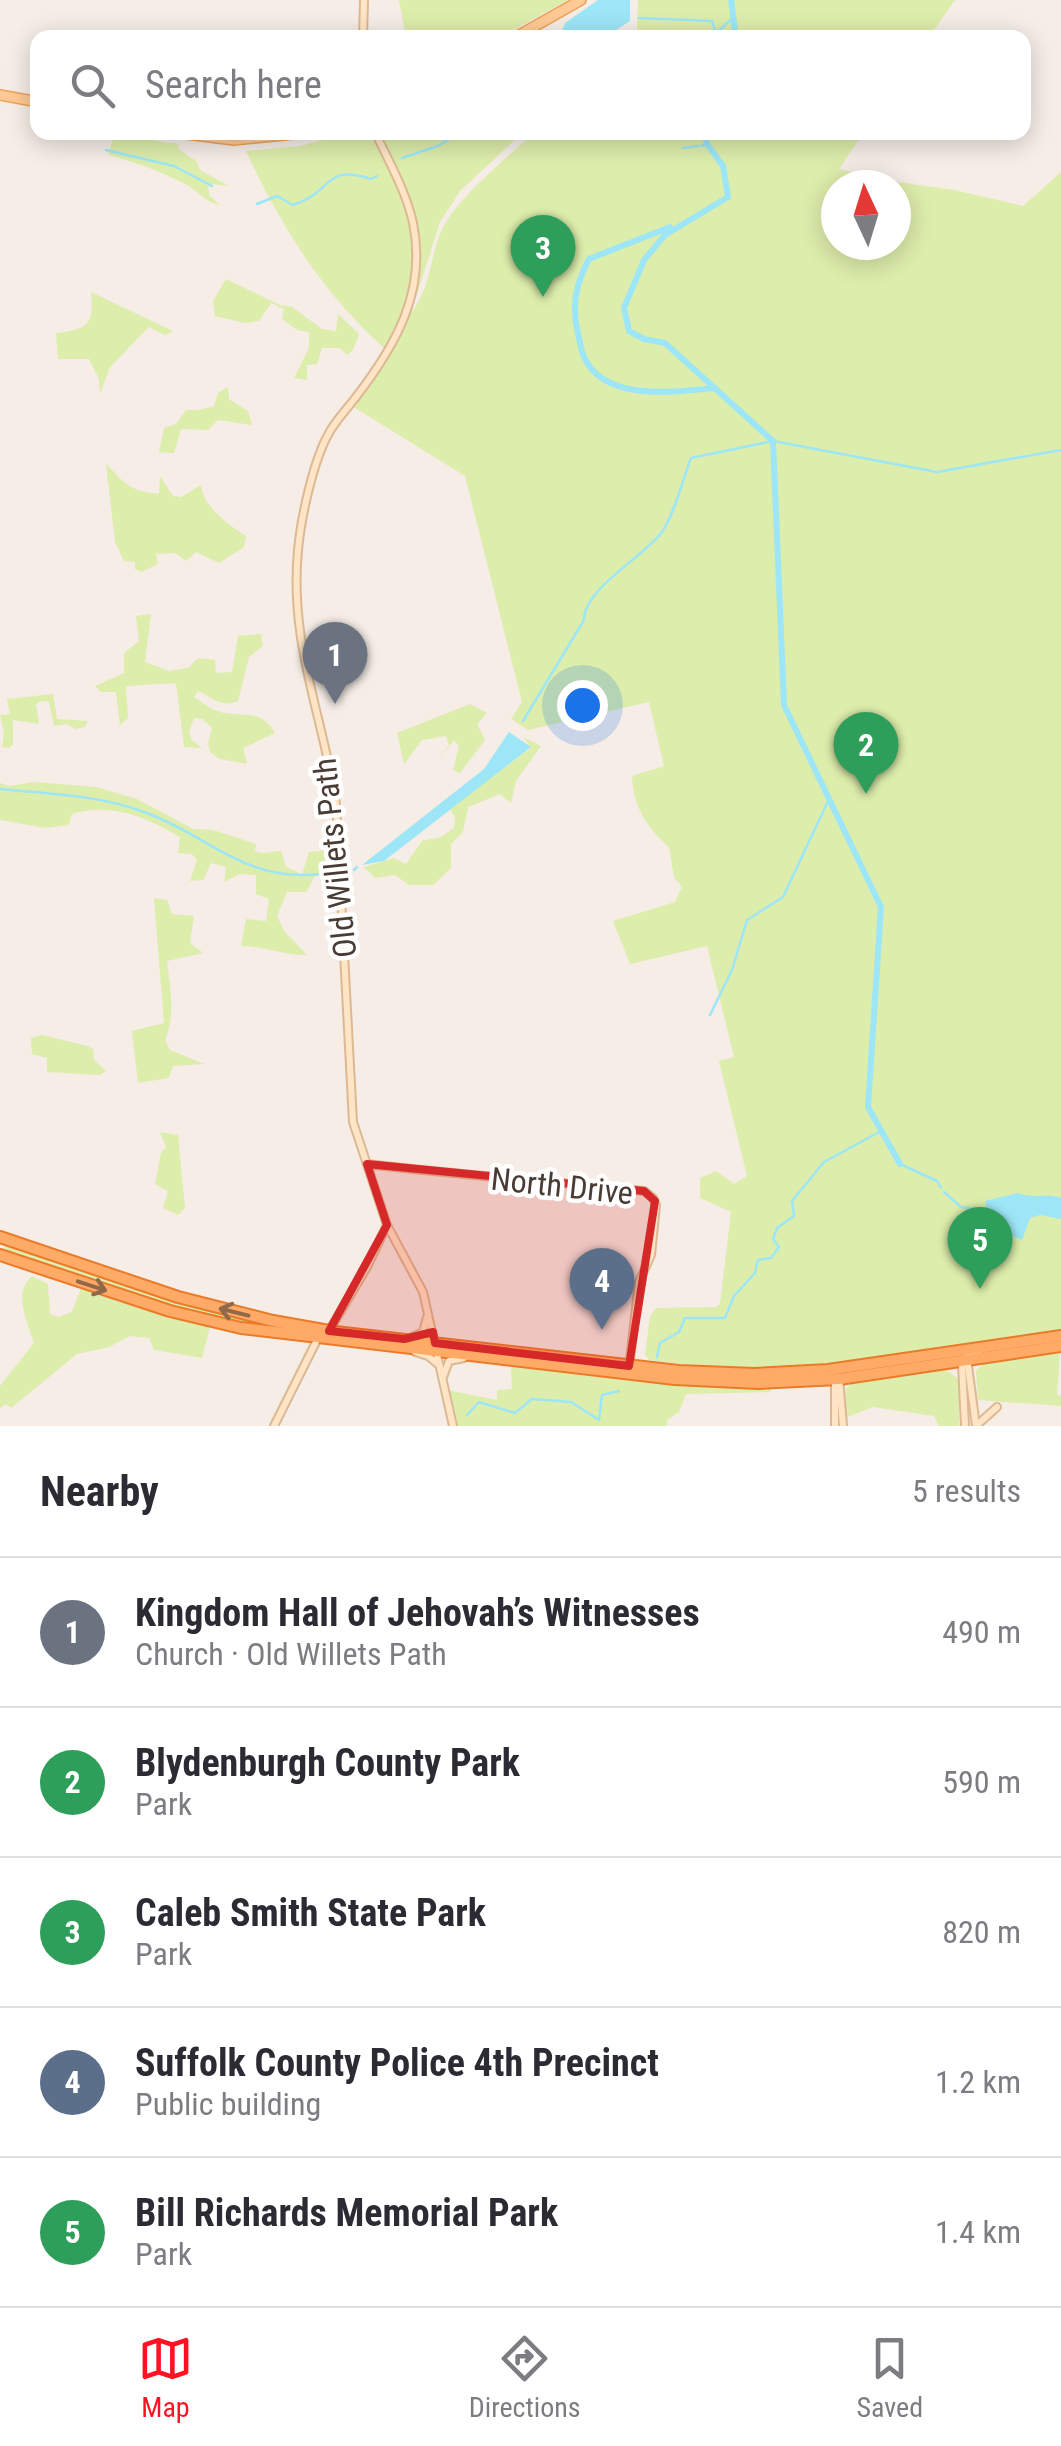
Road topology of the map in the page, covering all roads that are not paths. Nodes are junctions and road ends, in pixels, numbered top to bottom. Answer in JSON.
{"nodes":[{"id":1,"x":364,"y":0,"type":"edge"},
{"id":2,"x":581,"y":0,"type":"edge"},
{"id":3,"x":363,"y":30,"type":"edge"},
{"id":4,"x":528,"y":30,"type":"edge"},
{"id":5,"x":0,"y":95,"type":"edge"},
{"id":6,"x":30,"y":101,"type":"edge"},
{"id":7,"x":379,"y":140,"type":"edge"},
{"id":8,"x":367,"y":1164,"type":"junction"},
{"id":9,"x":387,"y":1225,"type":"junction"},
{"id":10,"x":0,"y":1237,"type":"edge"},
{"id":11,"x":27,"y":1246,"type":"junction"},
{"id":12,"x":0,"y":1254,"type":"edge"},
{"id":13,"x":428,"y":1311,"type":"junction"},
{"id":14,"x":330,"y":1331,"type":"junction"},
{"id":15,"x":1061,"y":1336,"type":"edge"},
{"id":16,"x":316,"y":1339,"type":"junction"},
{"id":17,"x":402,"y":1344,"type":"junction"},
{"id":18,"x":1061,"y":1346,"type":"edge"},
{"id":19,"x":436,"y":1348,"type":"junction"},
{"id":20,"x":480,"y":1357,"type":"junction"},
{"id":21,"x":964,"y":1358,"type":"junction"},
{"id":22,"x":988,"y":1358,"type":"junction"},
{"id":23,"x":934,"y":1366,"type":"junction"},
{"id":24,"x":440,"y":1367,"type":"junction"},
{"id":25,"x":629,"y":1370,"type":"junction"},
{"id":26,"x":837,"y":1376,"type":"junction"},
{"id":27,"x":864,"y":1376,"type":"junction"},
{"id":28,"x":962,"y":1377,"type":"junction"},
{"id":29,"x":442,"y":1378,"type":"junction"},
{"id":30,"x":808,"y":1381,"type":"junction"},
{"id":31,"x":973,"y":1390,"type":"junction"},
{"id":32,"x":838,"y":1402,"type":"junction"},
{"id":33,"x":997,"y":1407,"type":"dead end"},
{"id":34,"x":274,"y":1426,"type":"edge"},
{"id":35,"x":453,"y":1426,"type":"edge"},
{"id":36,"x":839,"y":1426,"type":"edge"},
{"id":37,"x":965,"y":1426,"type":"edge"},
{"id":38,"x":976,"y":1426,"type":"edge"}],
"edges":[{"from":1,"to":3,"type":"main road"},
{"from":2,"to":4,"type":"main road"},
{"from":5,"to":6,"type":"main road"},
{"from":7,"to":8,"type":"main road","name":"Old Willets Path"},
{"from":8,"to":9,"type":"main road","name":"Old Willets Path"},
{"from":8,"to":25,"type":"main road","name":"North Drive"},
{"from":9,"to":13,"type":"main road","name":"Old Willets Path"},
{"from":9,"to":14,"type":"main road"},
{"from":10,"to":11,"type":"highway"},
{"from":11,"to":12,"type":"highway"},
{"from":14,"to":11,"type":"highway","one_way":true},
{"from":12,"to":16,"type":"highway","one_way":true},
{"from":13,"to":17,"type":"main road"},
{"from":13,"to":19,"type":"main road","name":"Old Willets Path"},
{"from":14,"to":16,"type":"main road"},
{"from":14,"to":17,"type":"highway"},
{"from":15,"to":21,"type":"highway"},
{"from":16,"to":17,"type":"highway"},
{"from":16,"to":34,"type":"main road"},
{"from":17,"to":19,"type":"highway"},
{"from":17,"to":24,"type":"main road"},
{"from":18,"to":22,"type":"highway"},
{"from":19,"to":20,"type":"highway"},
{"from":19,"to":24,"type":"main road","name":"Old Willets Path"},
{"from":19,"to":25,"type":"highway"},
{"from":20,"to":25,"type":"highway"},
{"from":20,"to":29,"type":"main road"},
{"from":21,"to":22,"type":"highway"},
{"from":21,"to":23,"type":"highway"},
{"from":21,"to":26,"type":"highway"},
{"from":21,"to":28,"type":"main road"},
{"from":21,"to":31,"type":"main road"},
{"from":22,"to":31,"type":"main road"},
{"from":23,"to":27,"type":"highway"},
{"from":23,"to":28,"type":"main road"},
{"from":24,"to":29,"type":"main road","name":"Old Willets Path"},
{"from":25,"to":26,"type":"highway"},
{"from":25,"to":30,"type":"highway"},
{"from":26,"to":27,"type":"highway"},
{"from":26,"to":30,"type":"highway"},
{"from":26,"to":32,"type":"main road"},
{"from":27,"to":32,"type":"main road"},
{"from":28,"to":37,"type":"main road"},
{"from":29,"to":35,"type":"main road","name":"Old Willets Path"},
{"from":30,"to":32,"type":"main road"},
{"from":31,"to":38,"type":"main road"},
{"from":32,"to":36,"type":"main road"},
{"from":33,"to":38,"type":"main road"}]}
